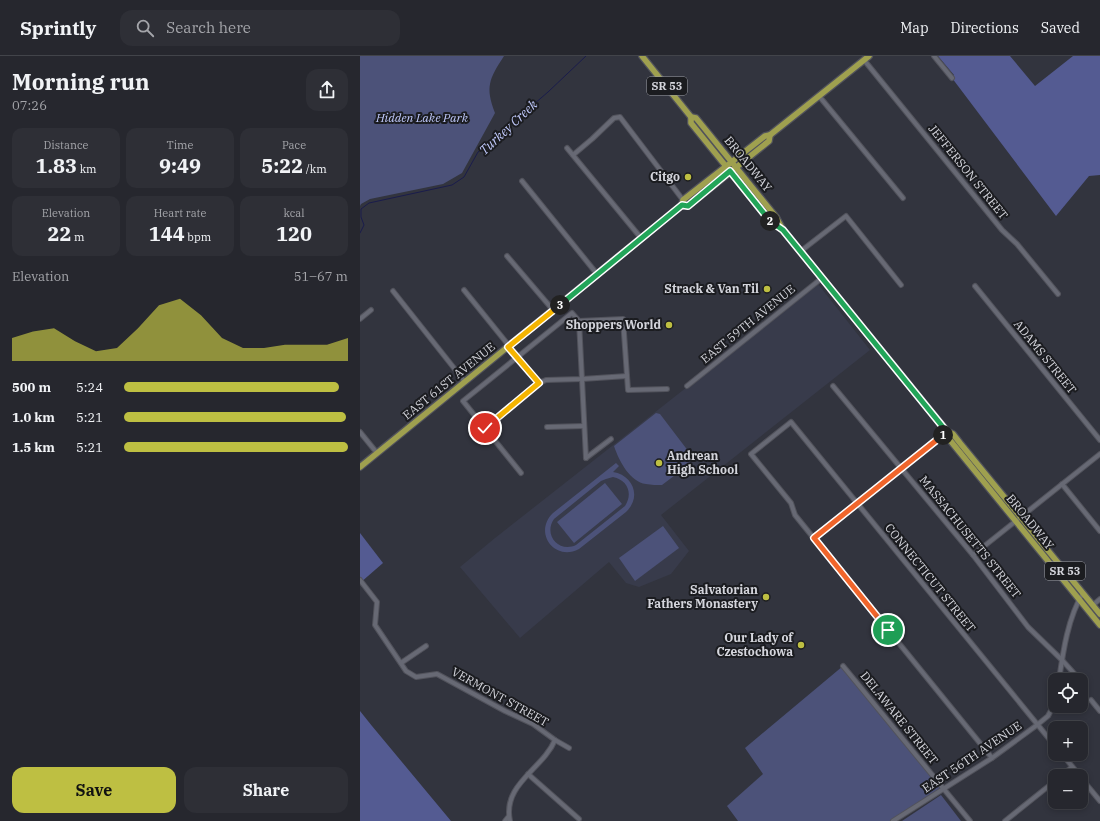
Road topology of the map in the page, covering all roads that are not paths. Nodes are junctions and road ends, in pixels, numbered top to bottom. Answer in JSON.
{"nodes":[{"id":1,"x":642,"y":56,"type":"edge"},
{"id":2,"x":934,"y":56,"type":"edge"},
{"id":3,"x":867,"y":58,"type":"edge"},
{"id":4,"x":952,"y":78,"type":"dead end"},
{"id":5,"x":819,"y":96,"type":"junction"},
{"id":6,"x":691,"y":116,"type":"junction"},
{"id":7,"x":568,"y":148,"type":"dead end"},
{"id":8,"x":573,"y":155,"type":"junction"},
{"id":9,"x":734,"y":164,"type":"junction"},
{"id":10,"x":726,"y":166,"type":"junction"},
{"id":11,"x":730,"y":171,"type":"junction"},
{"id":12,"x":522,"y":181,"type":"dead end"},
{"id":13,"x":903,"y":198,"type":"dead end"},
{"id":14,"x":683,"y":203,"type":"junction"},
{"id":15,"x":783,"y":230,"type":"junction"},
{"id":16,"x":641,"y":238,"type":"junction"},
{"id":17,"x":801,"y":251,"type":"junction"},
{"id":18,"x":507,"y":256,"type":"dead end"},
{"id":19,"x":597,"y":274,"type":"junction"},
{"id":20,"x":822,"y":278,"type":"junction"},
{"id":21,"x":901,"y":285,"type":"dead end"},
{"id":22,"x":975,"y":286,"type":"dead end"},
{"id":23,"x":393,"y":290,"type":"dead end"},
{"id":24,"x":464,"y":290,"type":"dead end"},
{"id":25,"x":1058,"y":294,"type":"dead end"},
{"id":26,"x":371,"y":310,"type":"dead end"},
{"id":27,"x":553,"y":310,"type":"junction"},
{"id":28,"x":360,"y":319,"type":"edge"},
{"id":29,"x":579,"y":320,"type":"junction"},
{"id":30,"x":508,"y":347,"type":"junction"},
{"id":31,"x":517,"y":357,"type":"junction"},
{"id":32,"x":627,"y":376,"type":"junction"},
{"id":33,"x":582,"y":379,"type":"junction"},
{"id":34,"x":465,"y":382,"type":"junction"},
{"id":35,"x":539,"y":383,"type":"junction"},
{"id":36,"x":687,"y":386,"type":"dead end"},
{"id":37,"x":833,"y":386,"type":"dead end"},
{"id":38,"x":666,"y":389,"type":"dead end"},
{"id":39,"x":584,"y":426,"type":"junction"},
{"id":40,"x":546,"y":427,"type":"dead end"},
{"id":41,"x":485,"y":428,"type":"junction"},
{"id":42,"x":360,"y":432,"type":"edge"},
{"id":43,"x":947,"y":432,"type":"junction"},
{"id":44,"x":611,"y":438,"type":"dead end"},
{"id":45,"x":1100,"y":440,"type":"edge"},
{"id":46,"x":377,"y":453,"type":"junction"},
{"id":47,"x":1100,"y":454,"type":"edge"},
{"id":48,"x":360,"y":467,"type":"edge"},
{"id":49,"x":902,"y":468,"type":"junction"},
{"id":50,"x":521,"y":473,"type":"dead end"},
{"id":51,"x":1062,"y":484,"type":"junction"},
{"id":52,"x":857,"y":504,"type":"junction"},
{"id":53,"x":1022,"y":517,"type":"junction"},
{"id":54,"x":1016,"y":521,"type":"junction"},
{"id":55,"x":1100,"y":531,"type":"edge"},
{"id":56,"x":814,"y":538,"type":"junction"},
{"id":57,"x":973,"y":555,"type":"junction"},
{"id":58,"x":360,"y":580,"type":"edge"},
{"id":59,"x":1083,"y":593,"type":"junction"},
{"id":60,"x":1080,"y":599,"type":"junction"},
{"id":61,"x":1100,"y":599,"type":"edge"},
{"id":62,"x":1093,"y":605,"type":"junction"},
{"id":63,"x":1100,"y":614,"type":"edge"},
{"id":64,"x":1100,"y":625,"type":"edge"},
{"id":65,"x":426,"y":646,"type":"dead end"},
{"id":66,"x":1062,"y":660,"type":"junction"},
{"id":67,"x":401,"y":664,"type":"junction"},
{"id":68,"x":843,"y":666,"type":"dead end"},
{"id":69,"x":1060,"y":673,"type":"edge"},
{"id":70,"x":1074,"y":673,"type":"edge"},
{"id":71,"x":1091,"y":700,"type":"dead end"},
{"id":72,"x":1100,"y":711,"type":"edge"},
{"id":73,"x":1050,"y":713,"type":"edge"},
{"id":74,"x":1037,"y":725,"type":"junction"},
{"id":75,"x":1048,"y":738,"type":"edge"},
{"id":76,"x":555,"y":740,"type":"junction"},
{"id":77,"x":569,"y":748,"type":"dead end"},
{"id":78,"x":992,"y":758,"type":"junction"},
{"id":79,"x":1067,"y":761,"type":"edge"},
{"id":80,"x":1072,"y":767,"type":"joint"},
{"id":81,"x":1070,"y":769,"type":"edge"},
{"id":82,"x":528,"y":774,"type":"junction"},
{"id":83,"x":1048,"y":787,"type":"edge"},
{"id":84,"x":1088,"y":787,"type":"edge"},
{"id":85,"x":944,"y":788,"type":"junction"},
{"id":86,"x":1100,"y":801,"type":"edge"},
{"id":87,"x":509,"y":816,"type":"junction"},
{"id":88,"x":579,"y":819,"type":"dead end"},
{"id":89,"x":505,"y":821,"type":"edge"},
{"id":90,"x":510,"y":821,"type":"edge"},
{"id":91,"x":893,"y":821,"type":"edge"},
{"id":92,"x":970,"y":821,"type":"edge"},
{"id":93,"x":1005,"y":821,"type":"edge"}],
"edges":[{"from":1,"to":6,"type":"main road","name":"BROADWAY","number":"SR 53"},
{"from":2,"to":4,"type":"street"},
{"from":3,"to":5,"type":"main road"},
{"from":3,"to":25,"type":"street","name":"JEFFERSON STREET"},
{"from":5,"to":9,"type":"main road"},
{"from":5,"to":13,"type":"street"},
{"from":6,"to":9,"type":"main road","name":"BROADWAY","number":"SR 53"},
{"from":6,"to":10,"type":"main road","name":"BROADWAY","number":"SR 53"},
{"from":7,"to":8,"type":"street"},
{"from":8,"to":14,"type":"street"},
{"from":8,"to":16,"type":"street"},
{"from":9,"to":10,"type":"main road","name":"EAST 61ST AVENUE"},
{"from":9,"to":11,"type":"main road","name":"EAST 61ST AVENUE"},
{"from":9,"to":15,"type":"main road","name":"BROADWAY","number":"SR 53"},
{"from":10,"to":11,"type":"main road","name":"BROADWAY","number":"SR 53"},
{"from":10,"to":14,"type":"main road","name":"EAST 61ST AVENUE"},
{"from":11,"to":14,"type":"main road","name":"EAST 61ST AVENUE"},
{"from":11,"to":15,"type":"main road","name":"BROADWAY","number":"SR 53"},
{"from":12,"to":19,"type":"street"},
{"from":14,"to":16,"type":"main road","name":"EAST 61ST AVENUE"},
{"from":15,"to":17,"type":"main road","name":"BROADWAY","number":"SR 53"},
{"from":16,"to":19,"type":"main road","name":"EAST 61ST AVENUE"},
{"from":17,"to":20,"type":"main road","name":"BROADWAY","number":"SR 53"},
{"from":17,"to":21,"type":"street"},
{"from":18,"to":27,"type":"street"},
{"from":19,"to":27,"type":"main road","name":"EAST 61ST AVENUE"},
{"from":20,"to":36,"type":"street","name":"EAST 59TH AVENUE"},
{"from":20,"to":43,"type":"main road","name":"BROADWAY","number":"SR 53"},
{"from":22,"to":45,"type":"street","name":"ADAMS STREET"},
{"from":23,"to":34,"type":"street"},
{"from":24,"to":30,"type":"street"},
{"from":26,"to":28,"type":"street"},
{"from":27,"to":30,"type":"main road","name":"EAST 61ST AVENUE"},
{"from":29,"to":31,"type":"street"},
{"from":29,"to":32,"type":"street"},
{"from":29,"to":33,"type":"street"},
{"from":30,"to":31,"type":"street"},
{"from":30,"to":34,"type":"main road","name":"EAST 61ST AVENUE"},
{"from":31,"to":35,"type":"street"},
{"from":31,"to":41,"type":"street"},
{"from":32,"to":33,"type":"street"},
{"from":32,"to":38,"type":"street"},
{"from":33,"to":35,"type":"street"},
{"from":33,"to":39,"type":"street"},
{"from":34,"to":46,"type":"main road","name":"EAST 61ST AVENUE"},
{"from":35,"to":41,"type":"street"},
{"from":37,"to":49,"type":"street","name":"MASSACHUSETTS STREET"},
{"from":39,"to":40,"type":"street"},
{"from":39,"to":44,"type":"street"},
{"from":41,"to":50,"type":"street"},
{"from":42,"to":46,"type":"street"},
{"from":43,"to":49,"type":"street"},
{"from":43,"to":53,"type":"main road","name":"BROADWAY","number":"SR 53"},
{"from":43,"to":54,"type":"main road","name":"BROADWAY","number":"SR 53"},
{"from":46,"to":48,"type":"main road","name":"EAST 61ST AVENUE"},
{"from":47,"to":51,"type":"street"},
{"from":49,"to":52,"type":"street"},
{"from":49,"to":57,"type":"street","name":"MASSACHUSETTS STREET"},
{"from":51,"to":53,"type":"street"},
{"from":51,"to":55,"type":"street"},
{"from":52,"to":56,"type":"street"},
{"from":52,"to":56,"type":"street","name":"CONNECTICUT STREET"},
{"from":52,"to":74,"type":"street","name":"CONNECTICUT STREET"},
{"from":53,"to":54,"type":"street"},
{"from":53,"to":59,"type":"main road","name":"BROADWAY","number":"SR 53"},
{"from":54,"to":57,"type":"street"},
{"from":54,"to":60,"type":"main road","name":"BROADWAY","number":"SR 53"},
{"from":56,"to":78,"type":"street"},
{"from":57,"to":66,"type":"street","name":"MASSACHUSETTS STREET"},
{"from":58,"to":67,"type":"street","name":"VERMONT STREET"},
{"from":59,"to":60,"type":"street"},
{"from":59,"to":62,"type":"main road","name":"BROADWAY","number":"SR 53"},
{"from":60,"to":64,"type":"main road","name":"BROADWAY","number":"SR 53"},
{"from":60,"to":66,"type":"street"},
{"from":61,"to":62,"type":"street"},
{"from":62,"to":63,"type":"main road","name":"BROADWAY","number":"SR 53"},
{"from":65,"to":67,"type":"street"},
{"from":66,"to":69,"type":"street"},
{"from":66,"to":70,"type":"street","name":"MASSACHUSETTS STREET"},
{"from":67,"to":76,"type":"street","name":"VERMONT STREET"},
{"from":68,"to":85,"type":"street","name":"DELAWARE STREET"},
{"from":71,"to":72,"type":"street"},
{"from":73,"to":74,"type":"street","name":"EAST 56TH AVENUE"},
{"from":74,"to":75,"type":"street","name":"CONNECTICUT STREET"},
{"from":74,"to":78,"type":"street","name":"EAST 56TH AVENUE"},
{"from":76,"to":77,"type":"street","name":"VERMONT STREET"},
{"from":76,"to":82,"type":"street"},
{"from":78,"to":85,"type":"street","name":"EAST 56TH AVENUE"},
{"from":79,"to":80,"type":"street"},
{"from":80,"to":81,"type":"street"},
{"from":82,"to":87,"type":"street"},
{"from":82,"to":88,"type":"street"},
{"from":83,"to":93,"type":"street"},
{"from":84,"to":86,"type":"street"},
{"from":85,"to":91,"type":"street","name":"EAST 56TH AVENUE"},
{"from":85,"to":92,"type":"street","name":"DELAWARE STREET"},
{"from":87,"to":89,"type":"street"},
{"from":87,"to":90,"type":"street"}]}
